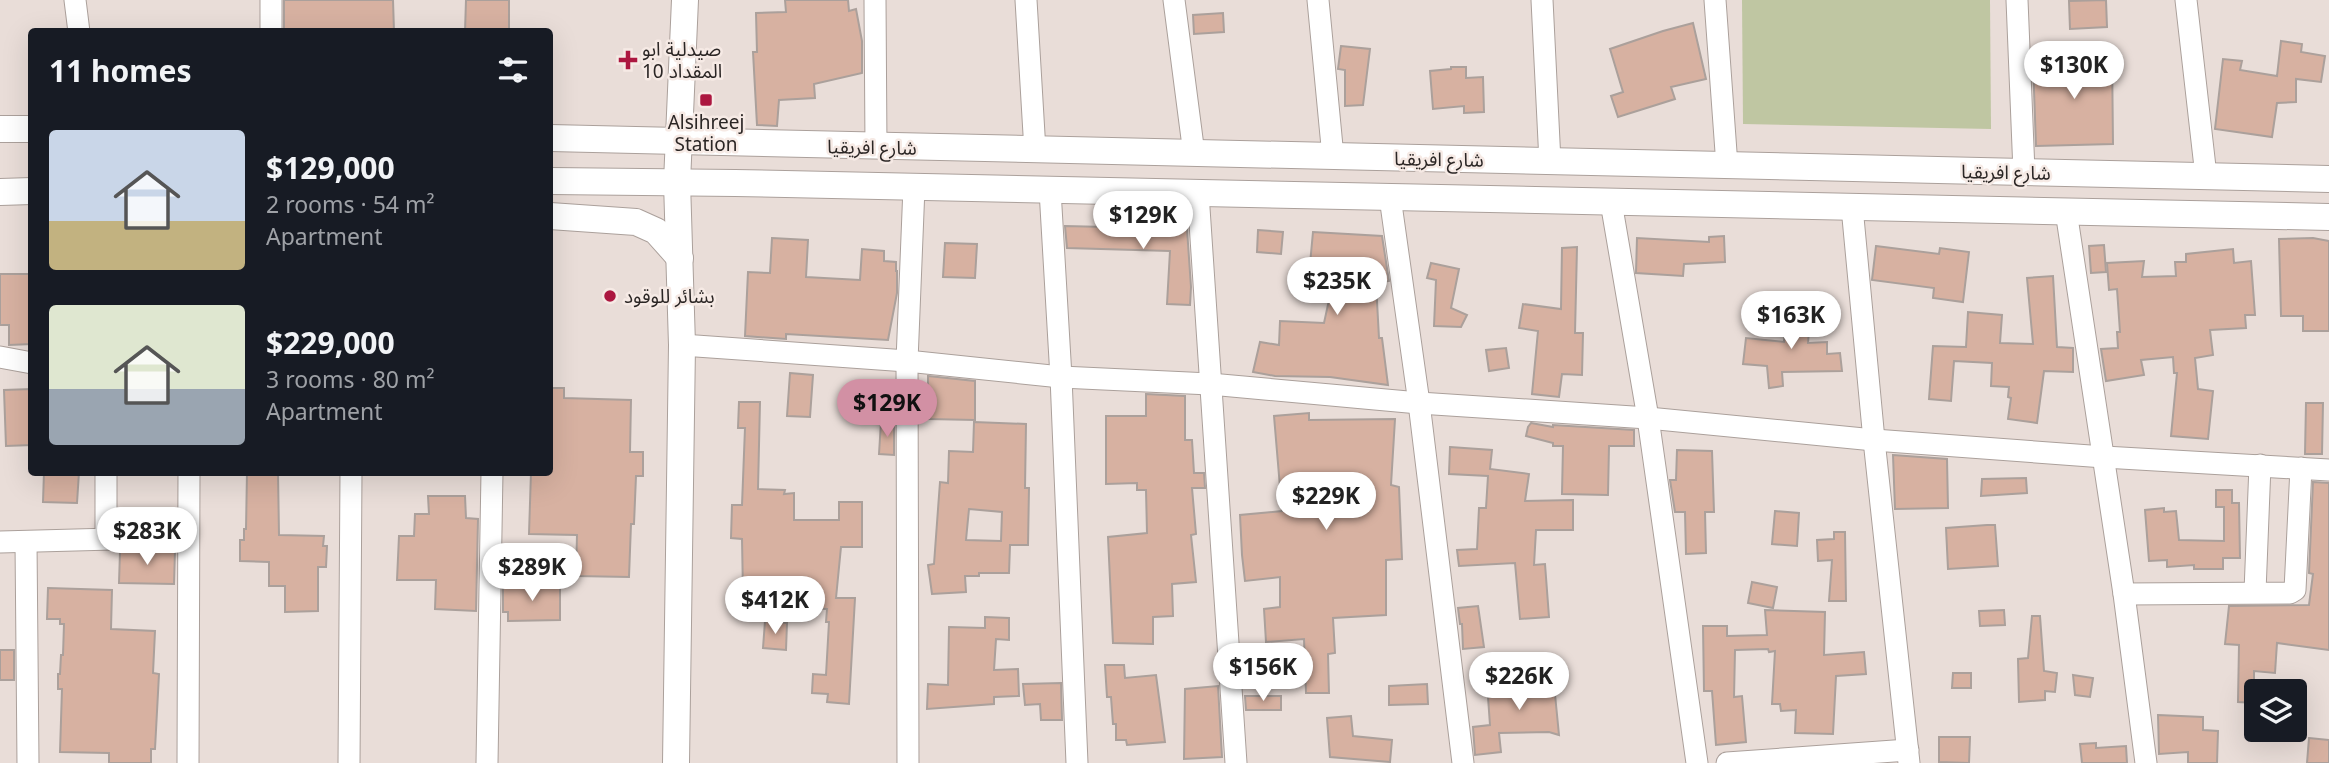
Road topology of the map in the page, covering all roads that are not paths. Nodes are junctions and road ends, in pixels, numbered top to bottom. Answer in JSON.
{"nodes":[{"id":1,"x":75,"y":0,"type":"edge"},
{"id":2,"x":271,"y":0,"type":"edge"},
{"id":3,"x":685,"y":0,"type":"edge"},
{"id":4,"x":874,"y":0,"type":"edge"},
{"id":5,"x":1026,"y":0,"type":"edge"},
{"id":6,"x":1174,"y":0,"type":"edge"},
{"id":7,"x":1318,"y":0,"type":"edge"},
{"id":8,"x":1542,"y":0,"type":"edge"},
{"id":9,"x":1715,"y":0,"type":"edge"},
{"id":10,"x":2017,"y":0,"type":"edge"},
{"id":11,"x":2186,"y":0,"type":"edge"},
{"id":12,"x":78,"y":28,"type":"edge"},
{"id":13,"x":271,"y":28,"type":"edge"},
{"id":14,"x":0,"y":129,"type":"edge"},
{"id":15,"x":28,"y":129,"type":"edge"},
{"id":16,"x":553,"y":138,"type":"edge"},
{"id":17,"x":679,"y":142,"type":"junction"},
{"id":18,"x":876,"y":147,"type":"junction"},
{"id":19,"x":1035,"y":150,"type":"junction"},
{"id":20,"x":1194,"y":154,"type":"junction"},
{"id":21,"x":1333,"y":157,"type":"junction"},
{"id":22,"x":1550,"y":162,"type":"junction"},
{"id":23,"x":1727,"y":166,"type":"junction"},
{"id":24,"x":2024,"y":172,"type":"junction"},
{"id":25,"x":2206,"y":176,"type":"junction"},
{"id":26,"x":2329,"y":179,"type":"edge"},
{"id":27,"x":553,"y":181,"type":"edge"},
{"id":28,"x":677,"y":182,"type":"junction"},
{"id":29,"x":914,"y":187,"type":"junction"},
{"id":30,"x":1050,"y":190,"type":"junction"},
{"id":31,"x":28,"y":191,"type":"edge"},
{"id":32,"x":0,"y":192,"type":"edge"},
{"id":33,"x":1198,"y":193,"type":"junction"},
{"id":34,"x":1390,"y":197,"type":"junction"},
{"id":35,"x":1611,"y":202,"type":"junction"},
{"id":36,"x":1852,"y":207,"type":"junction"},
{"id":37,"x":2066,"y":211,"type":"junction"},
{"id":38,"x":553,"y":216,"type":"edge"},
{"id":39,"x":2329,"y":217,"type":"edge"},
{"id":40,"x":680,"y":258,"type":"junction"},
{"id":41,"x":681,"y":345,"type":"junction"},
{"id":42,"x":0,"y":357,"type":"edge"},
{"id":43,"x":907,"y":361,"type":"junction"},
{"id":44,"x":28,"y":362,"type":"edge"},
{"id":45,"x":1061,"y":377,"type":"junction"},
{"id":46,"x":1210,"y":384,"type":"junction"},
{"id":47,"x":1419,"y":403,"type":"junction"},
{"id":48,"x":1648,"y":418,"type":"junction"},
{"id":49,"x":1874,"y":440,"type":"junction"},
{"id":50,"x":2104,"y":457,"type":"junction"},
{"id":51,"x":2260,"y":466,"type":"junction"},
{"id":52,"x":2301,"y":468,"type":"junction"},
{"id":53,"x":2329,"y":470,"type":"edge"},
{"id":54,"x":106,"y":476,"type":"edge"},
{"id":55,"x":189,"y":476,"type":"edge"},
{"id":56,"x":351,"y":476,"type":"edge"},
{"id":57,"x":492,"y":476,"type":"edge"},
{"id":58,"x":188,"y":537,"type":"junction"},
{"id":59,"x":106,"y":538,"type":"junction"},
{"id":60,"x":0,"y":542,"type":"edge"},
{"id":61,"x":26,"y":542,"type":"junction"},
{"id":62,"x":2255,"y":592,"type":"junction"},
{"id":63,"x":2124,"y":594,"type":"junction"},
{"id":64,"x":1908,"y":756,"type":"edge"},
{"id":65,"x":28,"y":763,"type":"edge"},
{"id":66,"x":188,"y":763,"type":"edge"},
{"id":67,"x":349,"y":763,"type":"edge"},
{"id":68,"x":487,"y":763,"type":"edge"},
{"id":69,"x":676,"y":763,"type":"edge"},
{"id":70,"x":908,"y":763,"type":"edge"},
{"id":71,"x":1077,"y":763,"type":"edge"},
{"id":72,"x":1236,"y":763,"type":"edge"},
{"id":73,"x":1464,"y":763,"type":"edge"},
{"id":74,"x":1697,"y":763,"type":"edge"},
{"id":75,"x":1727,"y":763,"type":"edge"},
{"id":76,"x":2146,"y":763,"type":"edge"}],
"edges":[{"from":1,"to":12,"type":"street"},
{"from":2,"to":13,"type":"street"},
{"from":3,"to":17,"type":"street"},
{"from":4,"to":18,"type":"street"},
{"from":5,"to":19,"type":"street"},
{"from":6,"to":20,"type":"street"},
{"from":7,"to":21,"type":"street"},
{"from":8,"to":22,"type":"street"},
{"from":9,"to":23,"type":"street"},
{"from":10,"to":24,"type":"street"},
{"from":11,"to":25,"type":"street"},
{"from":14,"to":15,"type":"street"},
{"from":16,"to":17,"type":"street","name":"شارع افريقيا"},
{"from":17,"to":18,"type":"street","name":"شارع افريقيا"},
{"from":17,"to":28,"type":"street"},
{"from":18,"to":19,"type":"street","name":"شارع افريقيا"},
{"from":19,"to":20,"type":"street","name":"شارع افريقيا"},
{"from":20,"to":21,"type":"street","name":"شارع افريقيا"},
{"from":21,"to":22,"type":"street","name":"شارع افريقيا"},
{"from":22,"to":23,"type":"street","name":"شارع افريقيا"},
{"from":23,"to":24,"type":"street","name":"شارع افريقيا"},
{"from":24,"to":25,"type":"street","name":"شارع افريقيا"},
{"from":25,"to":26,"type":"street","name":"شارع افريقيا"},
{"from":27,"to":28,"type":"street","name":"شارع افريقيا"},
{"from":28,"to":29,"type":"street","name":"شارع افريقيا"},
{"from":28,"to":40,"type":"street"},
{"from":29,"to":30,"type":"street","name":"شارع افريقيا"},
{"from":29,"to":43,"type":"street"},
{"from":30,"to":33,"type":"street","name":"شارع افريقيا"},
{"from":30,"to":45,"type":"street"},
{"from":31,"to":32,"type":"street"},
{"from":33,"to":34,"type":"street","name":"شارع افريقيا"},
{"from":33,"to":46,"type":"street"},
{"from":34,"to":35,"type":"street","name":"شارع افريقيا"},
{"from":34,"to":47,"type":"street"},
{"from":35,"to":36,"type":"street","name":"شارع افريقيا"},
{"from":35,"to":48,"type":"street"},
{"from":36,"to":37,"type":"street","name":"شارع افريقيا"},
{"from":36,"to":49,"type":"street"},
{"from":37,"to":39,"type":"street","name":"شارع افريقيا"},
{"from":37,"to":50,"type":"street"},
{"from":38,"to":40,"type":"street"},
{"from":40,"to":41,"type":"street"},
{"from":41,"to":43,"type":"street"},
{"from":41,"to":69,"type":"street"},
{"from":42,"to":44,"type":"street"},
{"from":43,"to":45,"type":"street"},
{"from":43,"to":70,"type":"street"},
{"from":45,"to":46,"type":"street"},
{"from":45,"to":71,"type":"street"},
{"from":46,"to":47,"type":"street"},
{"from":46,"to":72,"type":"street"},
{"from":47,"to":48,"type":"street"},
{"from":47,"to":73,"type":"street"},
{"from":48,"to":49,"type":"street"},
{"from":48,"to":74,"type":"street"},
{"from":49,"to":50,"type":"street"},
{"from":49,"to":64,"type":"street"},
{"from":50,"to":51,"type":"street"},
{"from":50,"to":63,"type":"street"},
{"from":51,"to":52,"type":"street"},
{"from":51,"to":62,"type":"street"},
{"from":52,"to":53,"type":"street"},
{"from":52,"to":62,"type":"street"},
{"from":54,"to":59,"type":"street"},
{"from":55,"to":58,"type":"street"},
{"from":56,"to":67,"type":"street"},
{"from":57,"to":68,"type":"street"},
{"from":58,"to":59,"type":"street"},
{"from":58,"to":66,"type":"street"},
{"from":59,"to":61,"type":"street"},
{"from":60,"to":61,"type":"street"},
{"from":61,"to":65,"type":"street"},
{"from":62,"to":63,"type":"street"},
{"from":63,"to":76,"type":"street"},
{"from":64,"to":75,"type":"street"}]}
